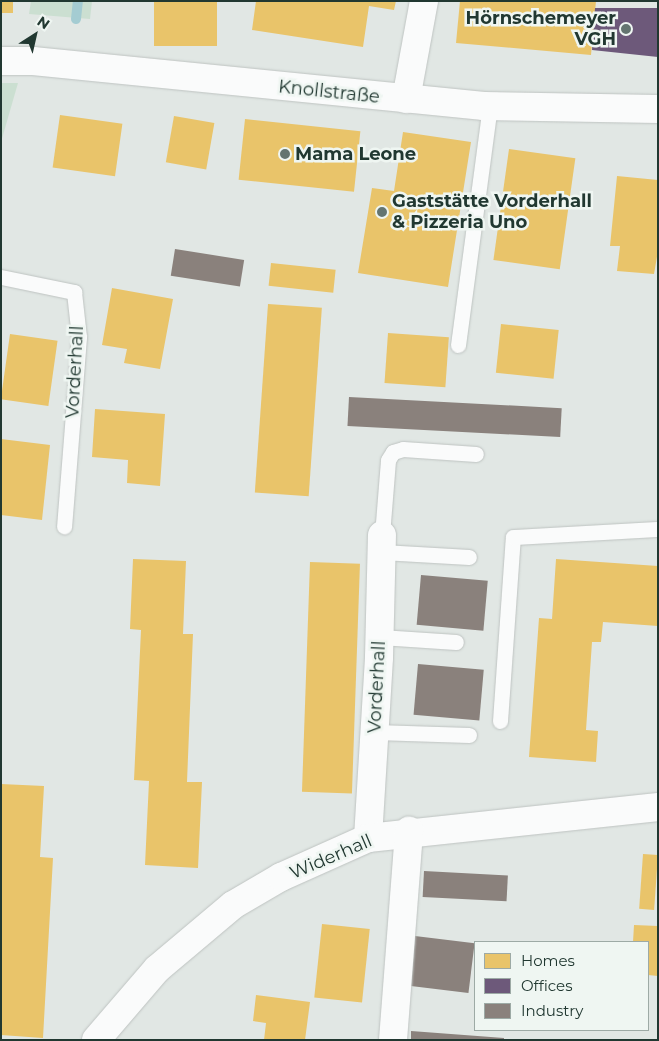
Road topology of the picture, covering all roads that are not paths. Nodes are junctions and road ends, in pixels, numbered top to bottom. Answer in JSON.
{"nodes":[{"id":1,"x":424,"y":1,"type":"edge"},
{"id":2,"x":2,"y":65,"type":"edge"},
{"id":3,"x":406,"y":99,"type":"junction"},
{"id":4,"x":490,"y":106,"type":"junction"},
{"id":5,"x":658,"y":109,"type":"edge"},
{"id":6,"x":1,"y":277,"type":"edge"},
{"id":7,"x":458,"y":345,"type":"dead end"},
{"id":8,"x":476,"y":454,"type":"dead end"},
{"id":9,"x":64,"y":526,"type":"dead end"},
{"id":10,"x":658,"y":529,"type":"edge"},
{"id":11,"x":382,"y":544,"type":"junction"},
{"id":12,"x":469,"y":557,"type":"dead end"},
{"id":13,"x":380,"y":637,"type":"junction"},
{"id":14,"x":456,"y":642,"type":"dead end"},
{"id":15,"x":500,"y":721,"type":"dead end"},
{"id":16,"x":375,"y":732,"type":"junction"},
{"id":17,"x":469,"y":735,"type":"dead end"},
{"id":18,"x":658,"y":806,"type":"edge"},
{"id":19,"x":409,"y":831,"type":"junction"},
{"id":20,"x":368,"y":838,"type":"junction"},
{"id":21,"x":96,"y":1040,"type":"edge"},
{"id":22,"x":392,"y":1040,"type":"edge"}],
"edges":[{"from":1,"to":3,"type":"street"},
{"from":2,"to":3,"type":"street","name":"Knollstraße"},
{"from":3,"to":4,"type":"street","name":"Knollstraße"},
{"from":4,"to":5,"type":"street","name":"Knollstraße"},
{"from":4,"to":7,"type":"lane"},
{"from":6,"to":9,"type":"lane","name":"Vorderhall"},
{"from":8,"to":11,"type":"lane"},
{"from":10,"to":15,"type":"lane"},
{"from":11,"to":12,"type":"lane"},
{"from":11,"to":13,"type":"street","name":"Vorderhall"},
{"from":13,"to":14,"type":"lane"},
{"from":13,"to":16,"type":"street","name":"Vorderhall"},
{"from":16,"to":17,"type":"lane"},
{"from":16,"to":20,"type":"street","name":"Vorderhall"},
{"from":18,"to":19,"type":"street","name":"Widerhall"},
{"from":19,"to":20,"type":"street","name":"Widerhall"},
{"from":19,"to":22,"type":"street"},
{"from":20,"to":21,"type":"street","name":"Widerhall"}]}
